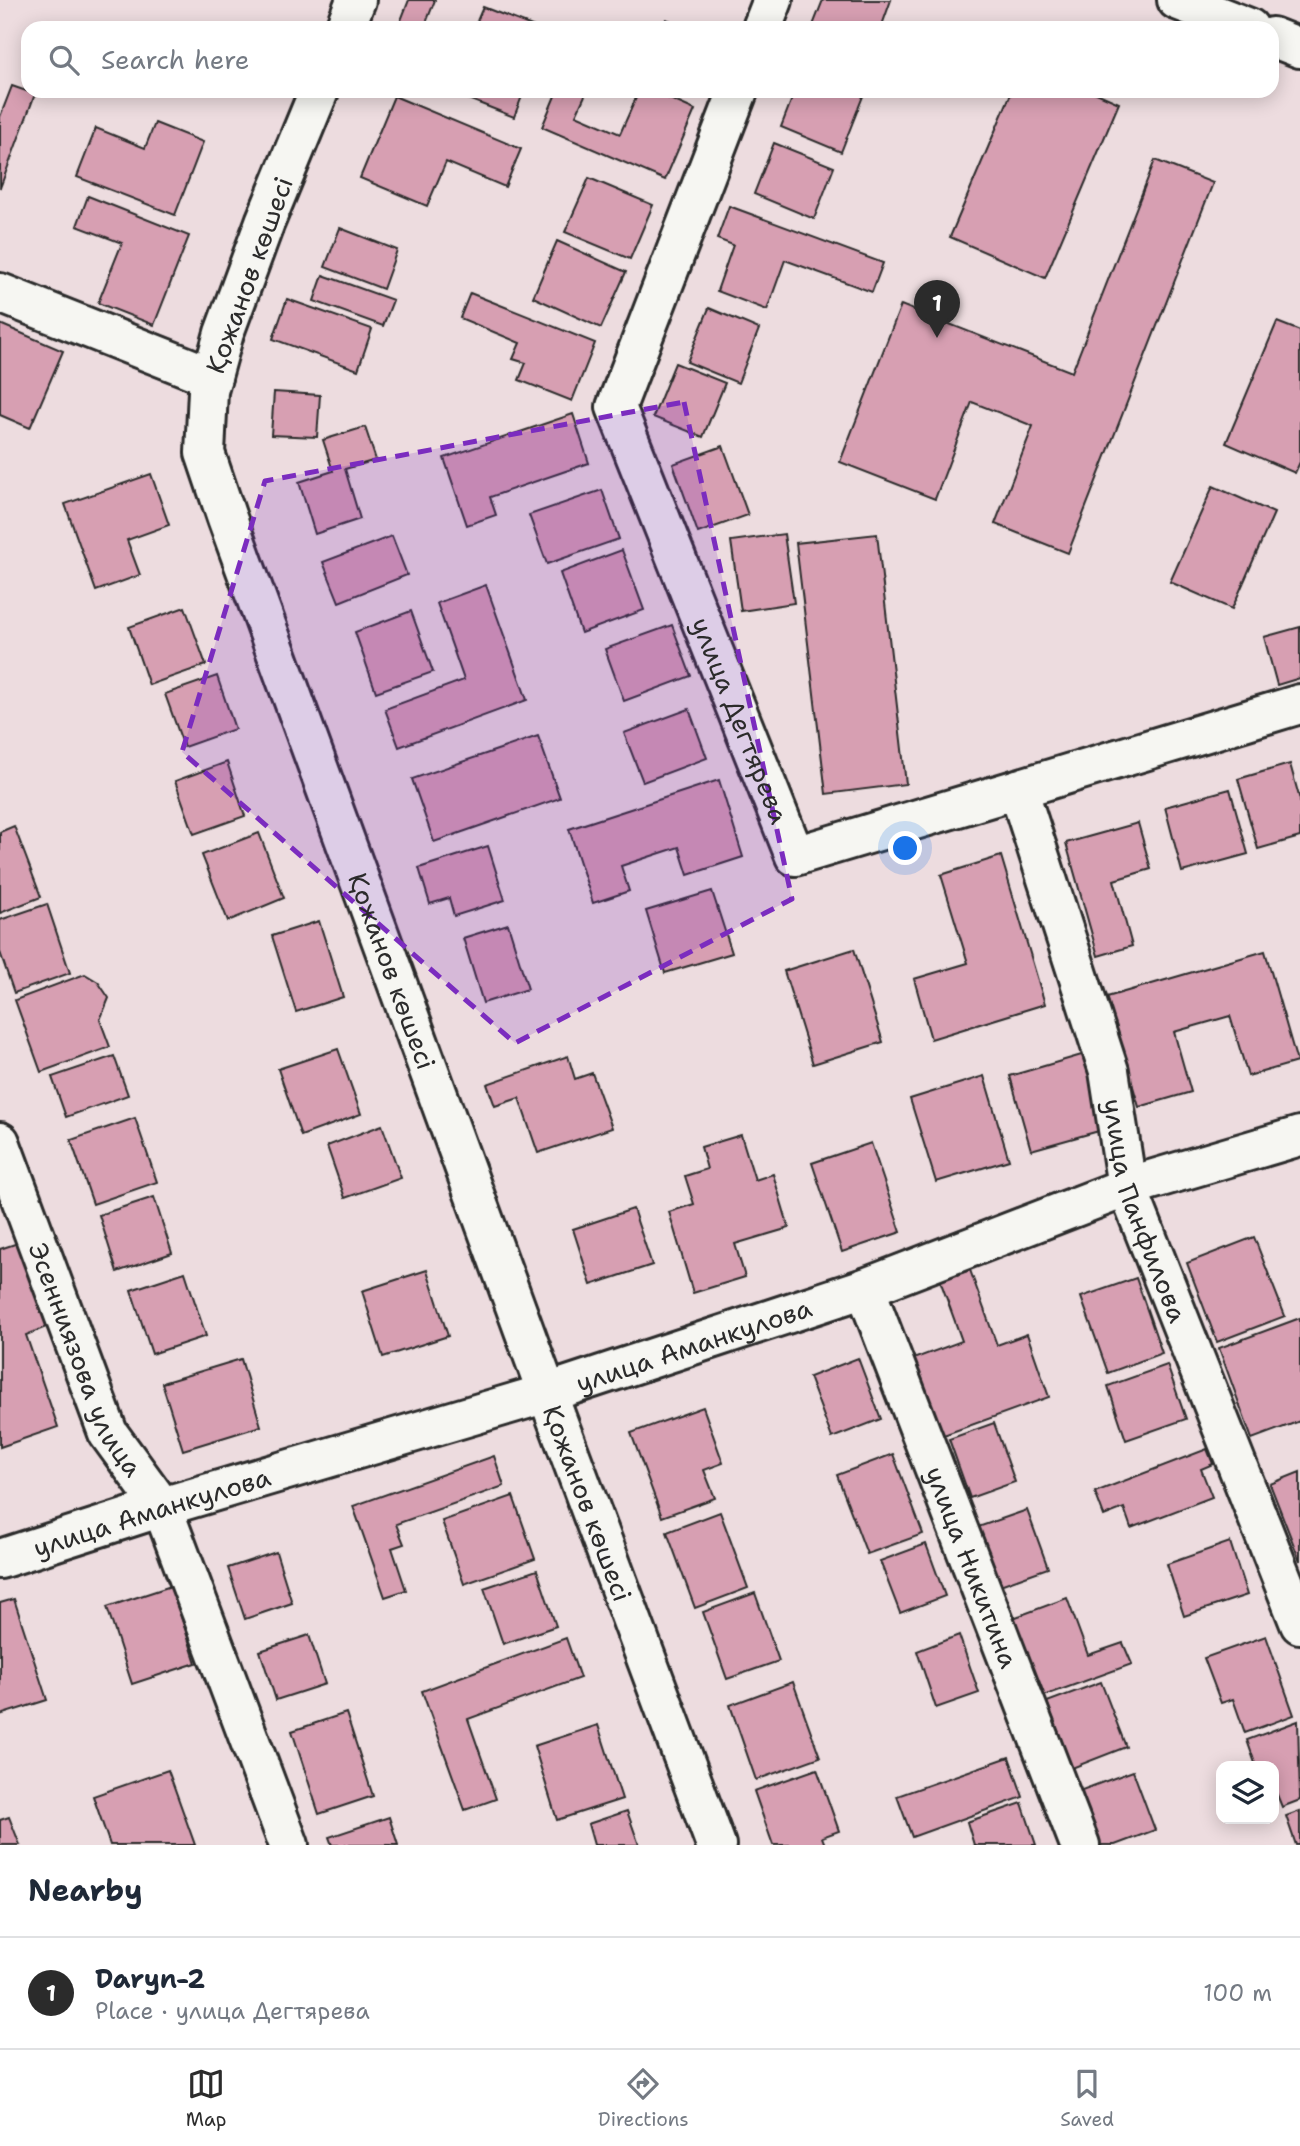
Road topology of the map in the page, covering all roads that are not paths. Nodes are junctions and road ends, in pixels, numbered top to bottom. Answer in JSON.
{"nodes":[{"id":1,"x":356,"y":0,"type":"edge"},
{"id":2,"x":773,"y":0,"type":"edge"},
{"id":3,"x":1177,"y":0,"type":"edge"},
{"id":4,"x":348,"y":21,"type":"edge"},
{"id":5,"x":765,"y":21,"type":"edge"},
{"id":6,"x":1231,"y":21,"type":"edge"},
{"id":7,"x":1279,"y":40,"type":"edge"},
{"id":8,"x":1300,"y":48,"type":"edge"},
{"id":9,"x":316,"y":98,"type":"edge"},
{"id":10,"x":735,"y":98,"type":"edge"},
{"id":11,"x":0,"y":293,"type":"edge"},
{"id":12,"x":212,"y":377,"type":"junction"},
{"id":13,"x":1300,"y":704,"type":"edge"},
{"id":14,"x":1018,"y":789,"type":"junction"},
{"id":15,"x":1300,"y":1136,"type":"edge"},
{"id":16,"x":0,"y":1142,"type":"edge"},
{"id":17,"x":1127,"y":1187,"type":"junction"},
{"id":18,"x":864,"y":1288,"type":"junction"},
{"id":19,"x":547,"y":1393,"type":"junction"},
{"id":20,"x":162,"y":1507,"type":"junction"},
{"id":21,"x":0,"y":1559,"type":"edge"},
{"id":22,"x":1300,"y":1624,"type":"edge"},
{"id":23,"x":289,"y":1845,"type":"edge"},
{"id":24,"x":716,"y":1845,"type":"edge"},
{"id":25,"x":1080,"y":1845,"type":"edge"}],
"edges":[{"from":1,"to":4,"type":"street"},
{"from":2,"to":5,"type":"street"},
{"from":3,"to":6,"type":"street"},
{"from":7,"to":8,"type":"street"},
{"from":9,"to":12,"type":"street","name":"Қожанов көшесі"},
{"from":10,"to":14,"type":"street","name":"улица Дегтярева"},
{"from":11,"to":12,"type":"street"},
{"from":12,"to":19,"type":"street","name":"Қожанов көшесі"},
{"from":13,"to":14,"type":"street","name":"улица Дегтярева"},
{"from":14,"to":17,"type":"street","name":"улица Панфилова"},
{"from":15,"to":17,"type":"street","name":"улица Аманкулова"},
{"from":16,"to":20,"type":"street","name":"Эсенниязова улица"},
{"from":17,"to":18,"type":"street","name":"улица Аманкулова"},
{"from":17,"to":22,"type":"street","name":"улица Панфилова"},
{"from":18,"to":19,"type":"street","name":"улица Аманкулова"},
{"from":18,"to":25,"type":"street","name":"улица Никитина"},
{"from":19,"to":20,"type":"street","name":"улица Аманкулова"},
{"from":19,"to":24,"type":"street","name":"Қожанов көшесі"},
{"from":20,"to":21,"type":"street","name":"улица Аманкулова"},
{"from":20,"to":23,"type":"street","name":"Эсенниязова улица"}]}
